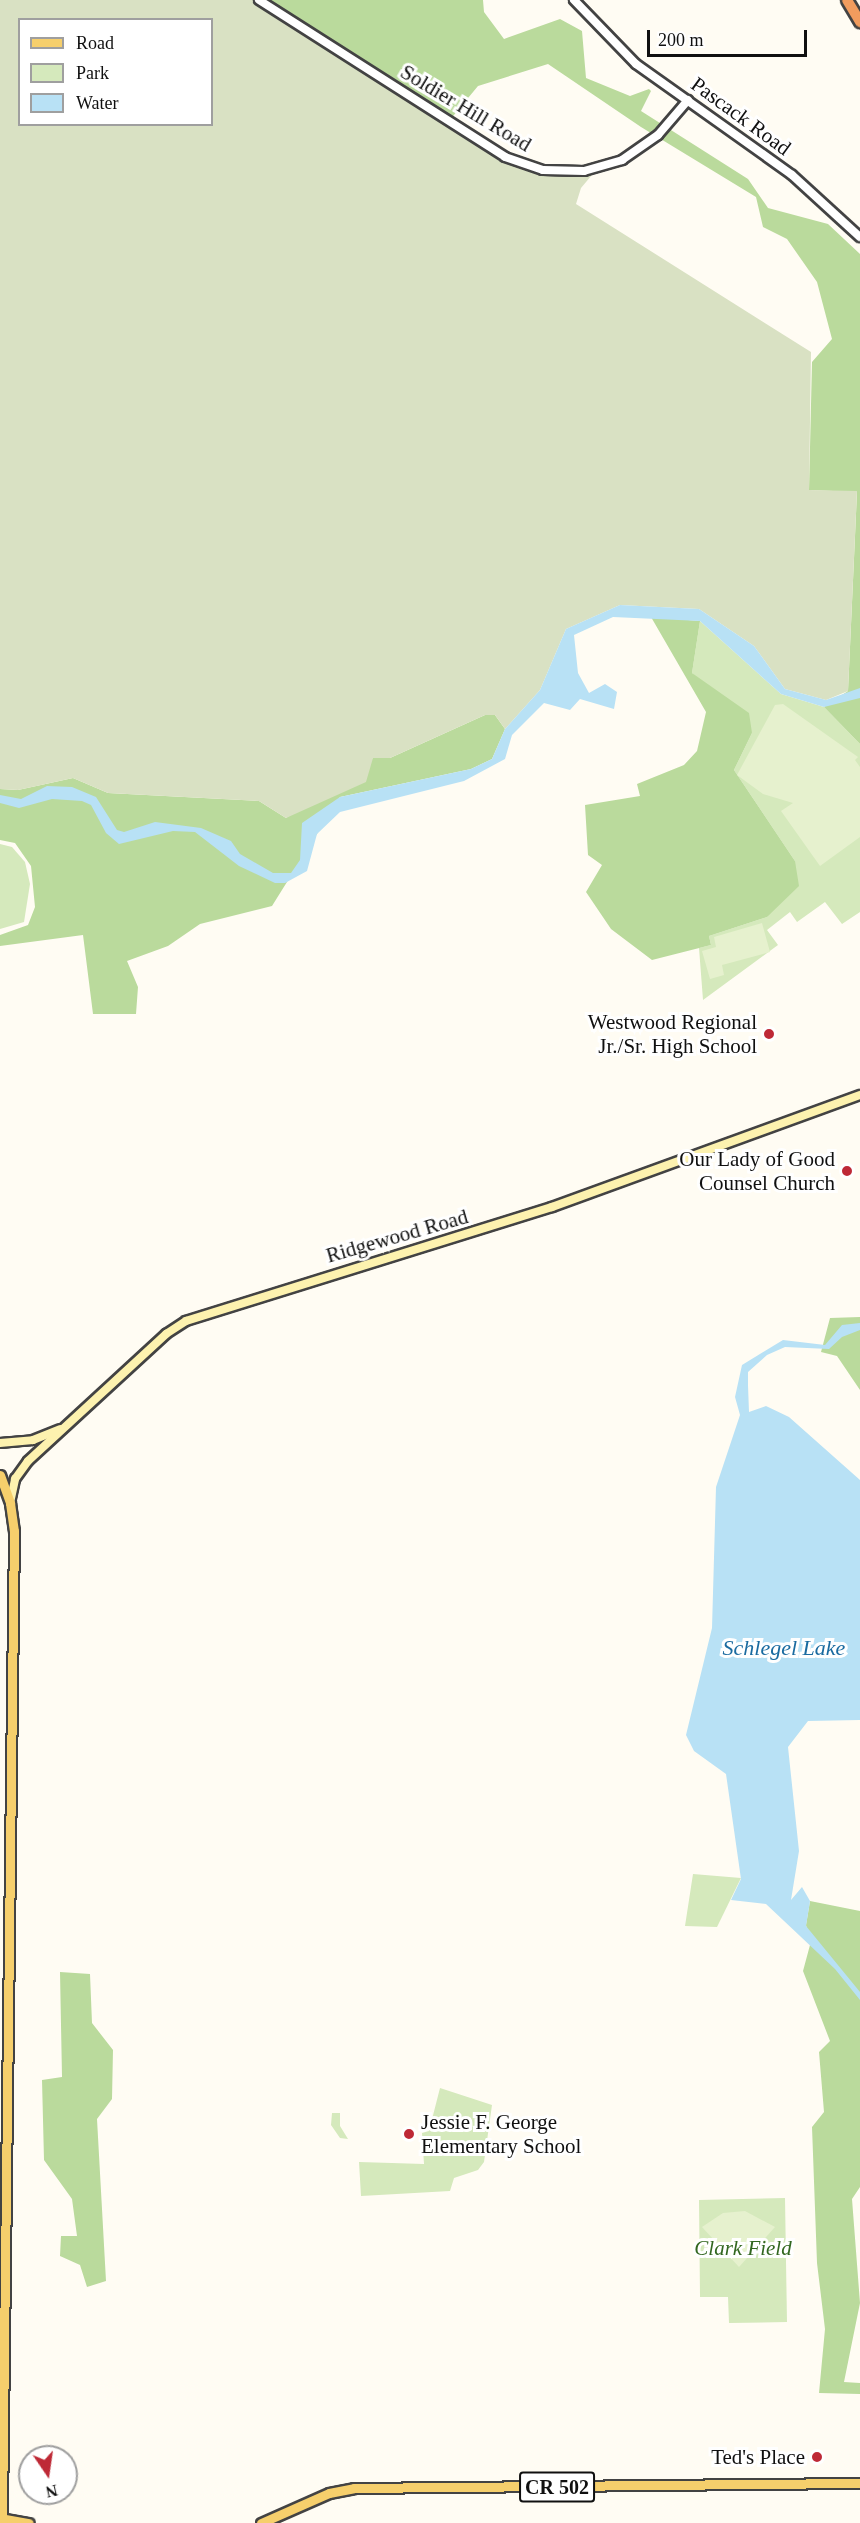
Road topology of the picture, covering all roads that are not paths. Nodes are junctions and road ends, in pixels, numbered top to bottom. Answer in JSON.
{"nodes":[{"id":1,"x":259,"y":0,"type":"edge"},
{"id":2,"x":574,"y":0,"type":"edge"},
{"id":3,"x":845,"y":0,"type":"edge"},
{"id":4,"x":858,"y":19,"type":"edge"},
{"id":5,"x":688,"y":100,"type":"junction"},
{"id":6,"x":860,"y":237,"type":"edge"},
{"id":7,"x":860,"y":1095,"type":"edge"},
{"id":8,"x":69,"y":1424,"type":"junction"},
{"id":9,"x":0,"y":1443,"type":"edge"},
{"id":10,"x":0,"y":1475,"type":"edge"},
{"id":11,"x":10,"y":1500,"type":"junction"},
{"id":12,"x":860,"y":2483,"type":"edge"},
{"id":13,"x":1,"y":2518,"type":"edge"},
{"id":14,"x":29,"y":2523,"type":"edge"},
{"id":15,"x":261,"y":2523,"type":"edge"}],
"edges":[{"from":1,"to":5,"type":"street","name":"Soldier Hill Road"},
{"from":2,"to":5,"type":"street","name":"Pascack Road"},
{"from":3,"to":4,"type":"highway"},
{"from":5,"to":6,"type":"street","name":"Pascack Road"},
{"from":7,"to":8,"type":"main road","name":"Ridgewood Road"},
{"from":8,"to":9,"type":"main road"},
{"from":8,"to":11,"type":"main road","name":"Ridgewood Road"},
{"from":10,"to":11,"type":"main road"},
{"from":11,"to":13,"type":"main road"},
{"from":12,"to":15,"type":"main road","number":"CR 502"},
{"from":13,"to":14,"type":"main road"}]}
